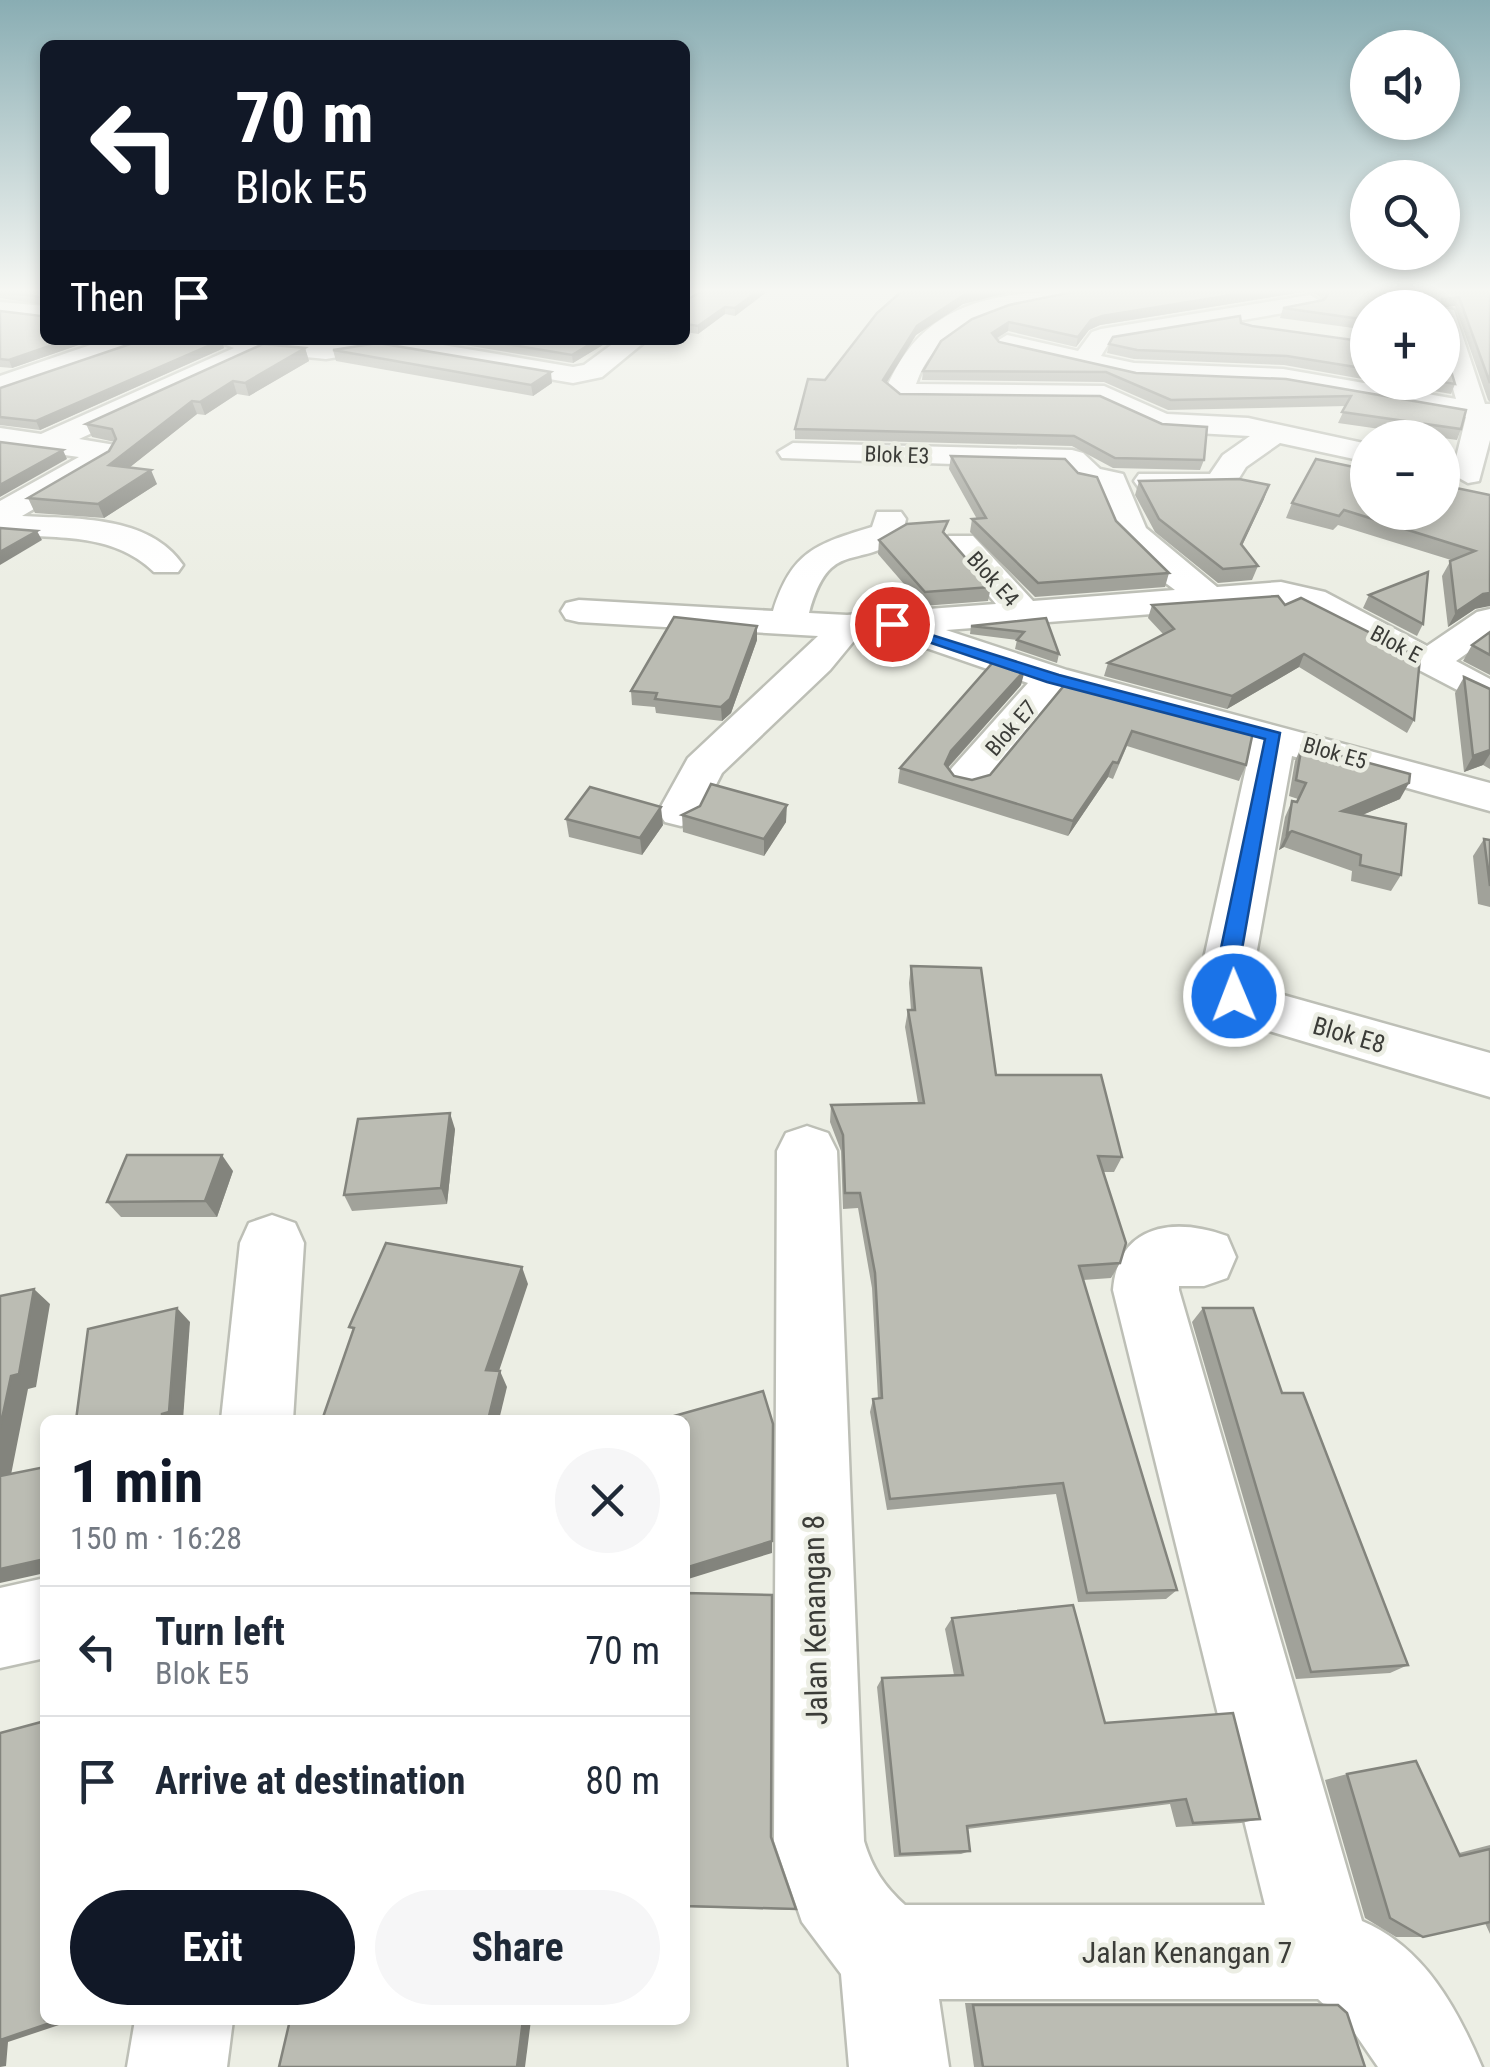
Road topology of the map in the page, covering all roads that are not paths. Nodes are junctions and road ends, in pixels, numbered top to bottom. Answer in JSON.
{"nodes":[{"id":1,"x":168,"y":387,"type":"edge"},
{"id":2,"x":901,"y":387,"type":"edge"},
{"id":3,"x":1342,"y":387,"type":"edge"},
{"id":4,"x":1468,"y":387,"type":"edge"},
{"id":5,"x":1481,"y":412,"type":"edge"},
{"id":6,"x":1275,"y":433,"type":"junction"},
{"id":7,"x":0,"y":437,"type":"edge"},
{"id":8,"x":47,"y":442,"type":"junction"},
{"id":9,"x":1350,"y":449,"type":"edge"},
{"id":10,"x":794,"y":452,"type":"dead end"},
{"id":11,"x":1467,"y":474,"type":"edge"},
{"id":12,"x":1112,"y":481,"type":"junction"},
{"id":13,"x":0,"y":516,"type":"edge"},
{"id":14,"x":889,"y":519,"type":"dead end"},
{"id":15,"x":0,"y":524,"type":"edge"},
{"id":16,"x":961,"y":544,"type":"dead end"},
{"id":17,"x":166,"y":566,"type":"dead end"},
{"id":18,"x":1210,"y":599,"type":"junction"},
{"id":19,"x":579,"y":611,"type":"dead end"},
{"id":20,"x":1025,"y":614,"type":"junction"},
{"id":21,"x":1490,"y":620,"type":"edge"},
{"id":22,"x":788,"y":621,"type":"junction"},
{"id":23,"x":892,"y":624,"type":"junction"},
{"id":24,"x":847,"y":626,"type":"junction"},
{"id":25,"x":1430,"y":662,"type":"junction"},
{"id":26,"x":1053,"y":678,"type":"junction"},
{"id":27,"x":1490,"y":695,"type":"edge"},
{"id":28,"x":1274,"y":736,"type":"junction"},
{"id":29,"x":968,"y":778,"type":"edge"},
{"id":30,"x":1490,"y":797,"type":"edge"},
{"id":31,"x":681,"y":812,"type":"edge"},
{"id":32,"x":1490,"y":1075,"type":"edge"},
{"id":33,"x":807,"y":1151,"type":"dead end"},
{"id":34,"x":272,"y":1243,"type":"dead end"},
{"id":35,"x":1204,"y":1257,"type":"dead end"},
{"id":36,"x":257,"y":1415,"type":"edge"},
{"id":37,"x":40,"y":1619,"type":"edge"},
{"id":38,"x":0,"y":1628,"type":"edge"},
{"id":39,"x":886,"y":1952,"type":"junction"},
{"id":40,"x":1324,"y":1952,"type":"junction"},
{"id":41,"x":183,"y":2025,"type":"edge"},
{"id":42,"x":177,"y":2067,"type":"edge"},
{"id":43,"x":899,"y":2067,"type":"edge"},
{"id":44,"x":1432,"y":2067,"type":"edge"}],
"edges":[{"from":1,"to":8,"type":"street"},
{"from":2,"to":6,"type":"street"},
{"from":3,"to":5,"type":"street"},
{"from":4,"to":5,"type":"street"},
{"from":5,"to":11,"type":"street"},
{"from":6,"to":9,"type":"street"},
{"from":6,"to":12,"type":"street","name":"Blok E3"},
{"from":7,"to":8,"type":"street"},
{"from":8,"to":13,"type":"street"},
{"from":10,"to":12,"type":"street","name":"Blok E3"},
{"from":12,"to":18,"type":"street"},
{"from":14,"to":22,"type":"street"},
{"from":15,"to":17,"type":"street"},
{"from":16,"to":20,"type":"street","name":"Blok E4"},
{"from":18,"to":20,"type":"street"},
{"from":18,"to":25,"type":"street","name":"Blok E"},
{"from":19,"to":22,"type":"street"},
{"from":20,"to":23,"type":"street"},
{"from":21,"to":25,"type":"street"},
{"from":22,"to":24,"type":"street"},
{"from":23,"to":24,"type":"street"},
{"from":23,"to":26,"type":"street","name":"Blok E5"},
{"from":24,"to":31,"type":"street"},
{"from":25,"to":27,"type":"street","name":"Blok E"},
{"from":26,"to":28,"type":"street","name":"Blok E5"},
{"from":26,"to":29,"type":"street","name":"Blok E7"},
{"from":28,"to":30,"type":"street","name":"Blok E5"},
{"from":28,"to":32,"type":"street","name":"Blok E8"},
{"from":33,"to":39,"type":"street","name":"Jalan Kenangan 8"},
{"from":34,"to":36,"type":"street"},
{"from":35,"to":40,"type":"street"},
{"from":37,"to":38,"type":"street"},
{"from":39,"to":40,"type":"street","name":"Jalan Kenangan 7"},
{"from":39,"to":43,"type":"street"},
{"from":40,"to":44,"type":"street","name":"Jalan Kenangan 7"},
{"from":41,"to":42,"type":"street"}]}
